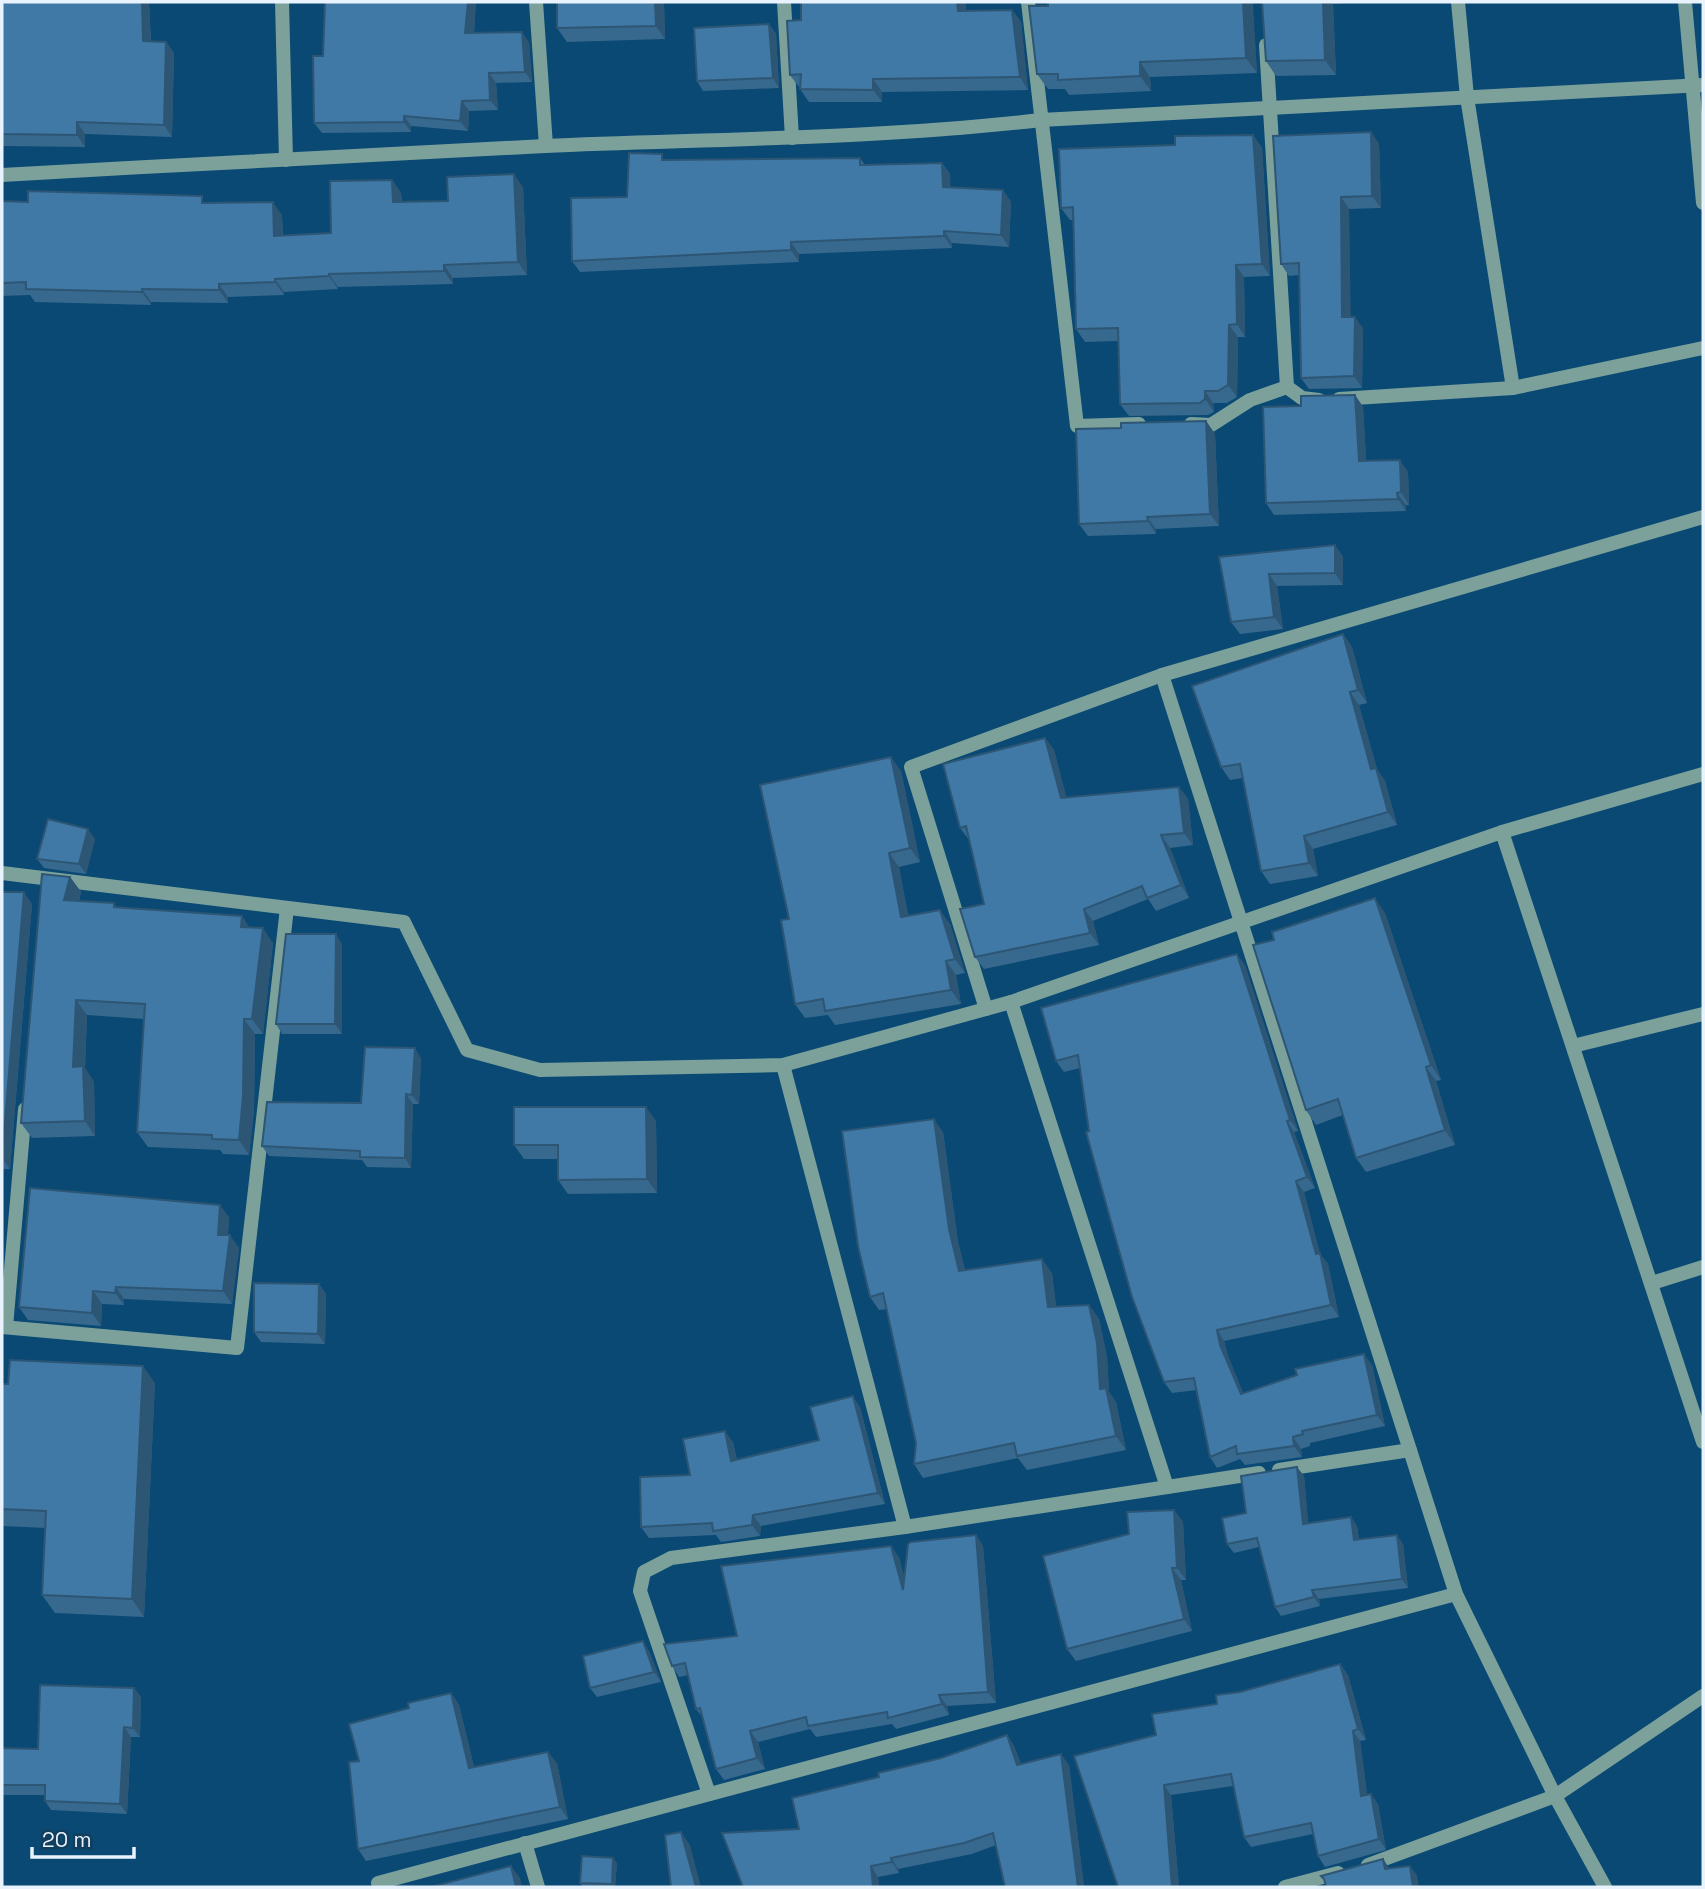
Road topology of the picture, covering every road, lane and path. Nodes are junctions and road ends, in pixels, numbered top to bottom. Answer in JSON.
{"nodes":[{"id":1,"x":282,"y":2,"type":"edge"},
{"id":2,"x":536,"y":2,"type":"edge"},
{"id":3,"x":784,"y":2,"type":"edge"},
{"id":4,"x":1028,"y":2,"type":"edge"},
{"id":5,"x":1458,"y":2,"type":"edge"},
{"id":6,"x":1685,"y":2,"type":"edge"},
{"id":7,"x":1264,"y":29,"type":"edge"},
{"id":8,"x":1698,"y":86,"type":"edge"},
{"id":9,"x":1467,"y":97,"type":"junction"},
{"id":10,"x":1271,"y":110,"type":"junction"},
{"id":11,"x":1041,"y":120,"type":"junction"},
{"id":12,"x":792,"y":138,"type":"junction"},
{"id":13,"x":546,"y":146,"type":"junction"},
{"id":14,"x":286,"y":160,"type":"junction"},
{"id":15,"x":2,"y":175,"type":"edge"},
{"id":16,"x":1703,"y":204,"type":"edge"},
{"id":17,"x":1703,"y":348,"type":"edge"},
{"id":18,"x":1287,"y":387,"type":"junction"},
{"id":19,"x":1513,"y":388,"type":"junction"},
{"id":20,"x":1703,"y":517,"type":"edge"},
{"id":21,"x":1162,"y":675,"type":"junction"},
{"id":22,"x":1703,"y":774,"type":"edge"},
{"id":23,"x":1502,"y":832,"type":"junction"},
{"id":24,"x":2,"y":873,"type":"edge"},
{"id":25,"x":287,"y":908,"type":"junction"},
{"id":26,"x":1239,"y":923,"type":"junction"},
{"id":27,"x":1011,"y":1002,"type":"junction"},
{"id":28,"x":986,"y":1009,"type":"junction"},
{"id":29,"x":1703,"y":1014,"type":"edge"},
{"id":30,"x":1573,"y":1046,"type":"junction"},
{"id":31,"x":783,"y":1065,"type":"junction"},
{"id":32,"x":26,"y":1096,"type":"edge"},
{"id":33,"x":1703,"y":1267,"type":"edge"},
{"id":34,"x":1651,"y":1283,"type":"junction"},
{"id":35,"x":4,"y":1327,"type":"edge"},
{"id":36,"x":1703,"y":1441,"type":"edge"},
{"id":37,"x":1409,"y":1450,"type":"junction"},
{"id":38,"x":1167,"y":1487,"type":"junction"},
{"id":39,"x":905,"y":1527,"type":"junction"},
{"id":40,"x":1456,"y":1594,"type":"junction"},
{"id":41,"x":1703,"y":1696,"type":"edge"},
{"id":42,"x":709,"y":1794,"type":"junction"},
{"id":43,"x":1555,"y":1796,"type":"junction"},
{"id":44,"x":525,"y":1843,"type":"junction"},
{"id":45,"x":378,"y":1883,"type":"dead end"},
{"id":46,"x":538,"y":1887,"type":"edge"},
{"id":47,"x":1285,"y":1887,"type":"edge"},
{"id":48,"x":1605,"y":1887,"type":"edge"}],
"edges":[{"from":1,"to":14,"type":"street"},
{"from":2,"to":13,"type":"street"},
{"from":3,"to":12,"type":"street"},
{"from":4,"to":11,"type":"street"},
{"from":5,"to":9,"type":"street"},
{"from":6,"to":8,"type":"street"},
{"from":7,"to":10,"type":"street"},
{"from":8,"to":9,"type":"street"},
{"from":8,"to":16,"type":"street"},
{"from":9,"to":10,"type":"street"},
{"from":9,"to":19,"type":"street"},
{"from":10,"to":11,"type":"street"},
{"from":10,"to":18,"type":"street"},
{"from":11,"to":12,"type":"street"},
{"from":11,"to":18,"type":"street"},
{"from":12,"to":13,"type":"street"},
{"from":13,"to":14,"type":"street"},
{"from":14,"to":15,"type":"street"},
{"from":17,"to":19,"type":"street"},
{"from":18,"to":19,"type":"street"},
{"from":20,"to":21,"type":"street"},
{"from":21,"to":26,"type":"street"},
{"from":21,"to":28,"type":"street"},
{"from":22,"to":23,"type":"street"},
{"from":23,"to":26,"type":"street"},
{"from":23,"to":30,"type":"street"},
{"from":24,"to":25,"type":"street"},
{"from":25,"to":31,"type":"street"},
{"from":25,"to":35,"type":"street"},
{"from":26,"to":27,"type":"street"},
{"from":26,"to":37,"type":"street"},
{"from":27,"to":28,"type":"street"},
{"from":27,"to":38,"type":"street"},
{"from":28,"to":31,"type":"street"},
{"from":29,"to":30,"type":"street"},
{"from":30,"to":34,"type":"street"},
{"from":31,"to":39,"type":"street"},
{"from":32,"to":35,"type":"street"},
{"from":33,"to":34,"type":"street"},
{"from":34,"to":36,"type":"street"},
{"from":37,"to":38,"type":"street"},
{"from":37,"to":40,"type":"street"},
{"from":38,"to":39,"type":"street"},
{"from":39,"to":42,"type":"street"},
{"from":40,"to":42,"type":"street"},
{"from":40,"to":43,"type":"street"},
{"from":41,"to":43,"type":"street"},
{"from":42,"to":44,"type":"street"},
{"from":43,"to":47,"type":"street"},
{"from":43,"to":48,"type":"street"},
{"from":44,"to":45,"type":"street"},
{"from":44,"to":46,"type":"street"}]}
